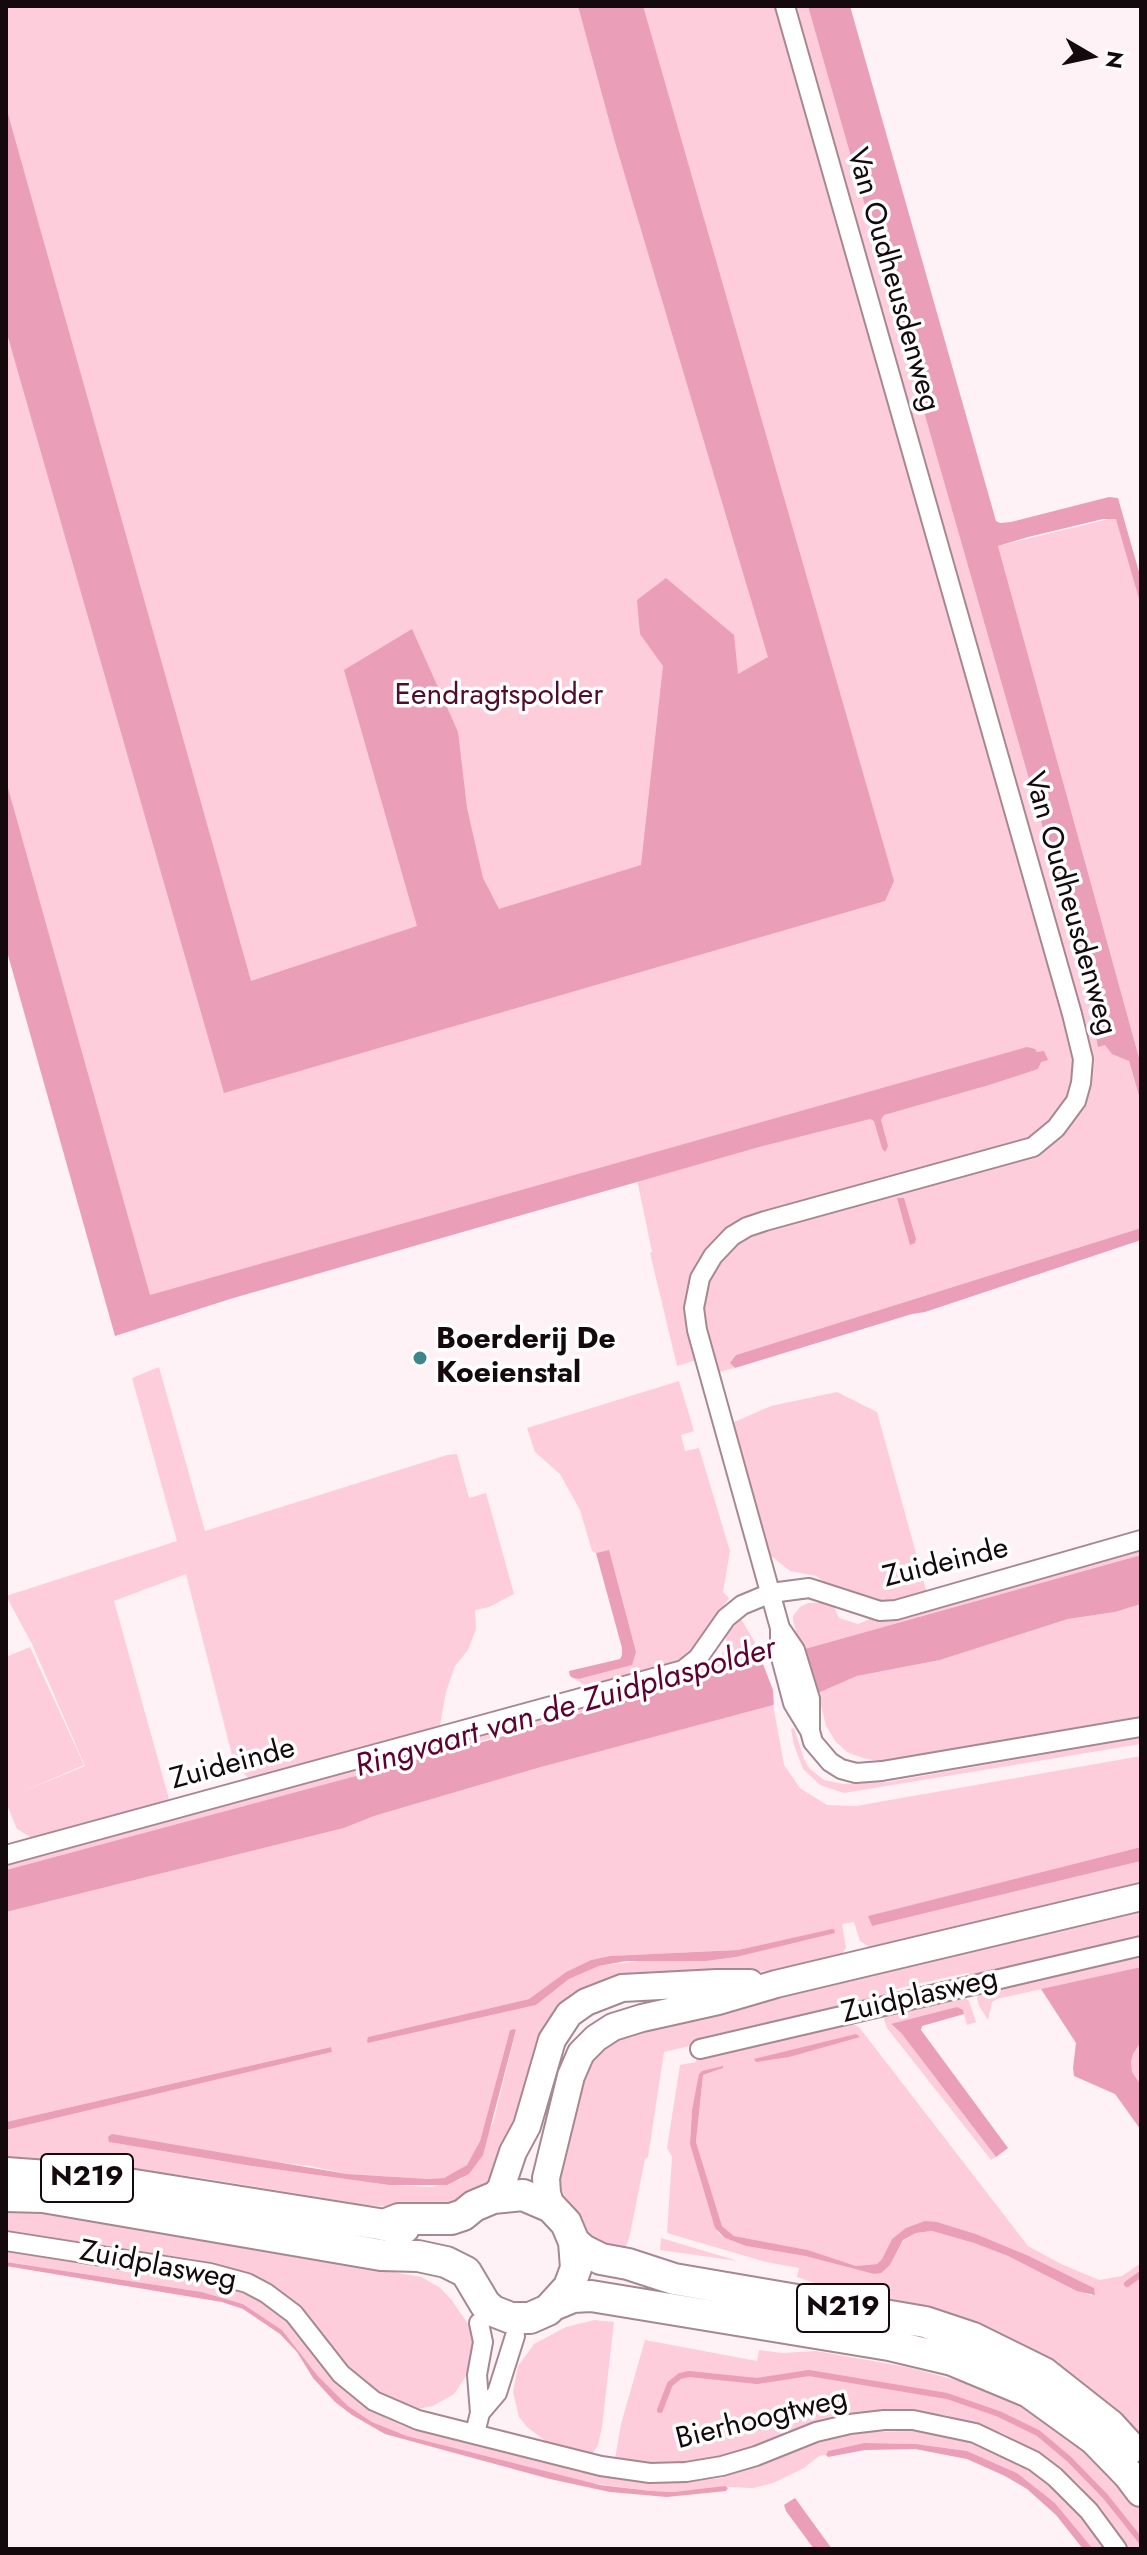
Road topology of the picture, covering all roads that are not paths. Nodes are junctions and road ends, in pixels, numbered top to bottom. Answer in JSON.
{"nodes":[{"id":1,"x":785,"y":6,"type":"edge"},
{"id":2,"x":1141,"y":1540,"type":"edge"},
{"id":3,"x":771,"y":1593,"type":"junction"},
{"id":4,"x":1141,"y":1727,"type":"edge"},
{"id":5,"x":6,"y":1855,"type":"edge"},
{"id":6,"x":1141,"y":1897,"type":"edge"},
{"id":7,"x":1141,"y":1946,"type":"edge"},
{"id":8,"x":776,"y":1984,"type":"junction"},
{"id":9,"x":700,"y":2049,"type":"dead end"},
{"id":10,"x":6,"y":2173,"type":"edge"},
{"id":11,"x":6,"y":2196,"type":"edge"},
{"id":12,"x":502,"y":2201,"type":"junction"},
{"id":13,"x":551,"y":2207,"type":"junction"},
{"id":14,"x":466,"y":2223,"type":"junction"},
{"id":15,"x":383,"y":2240,"type":"junction"},
{"id":16,"x":6,"y":2241,"type":"edge"},
{"id":17,"x":575,"y":2253,"type":"junction"},
{"id":18,"x":456,"y":2278,"type":"junction"},
{"id":19,"x":672,"y":2293,"type":"junction"},
{"id":20,"x":559,"y":2312,"type":"junction"},
{"id":21,"x":479,"y":2323,"type":"junction"},
{"id":22,"x":518,"y":2327,"type":"junction"},
{"id":23,"x":480,"y":2413,"type":"junction"},
{"id":24,"x":475,"y":2433,"type":"junction"},
{"id":25,"x":1141,"y":2459,"type":"edge"},
{"id":26,"x":1141,"y":2491,"type":"edge"},
{"id":27,"x":1117,"y":2549,"type":"edge"}],
"edges":[{"from":1,"to":3,"type":"street","name":"Van Oudheusdenweg"},
{"from":2,"to":3,"type":"street","name":"Zuideinde"},
{"from":3,"to":4,"type":"street","name":"Van Oudheusdenweg"},
{"from":3,"to":5,"type":"street","name":"Zuideinde"},
{"from":6,"to":8,"type":"main road","name":"Zuidplasweg"},
{"from":7,"to":9,"type":"street","name":"Zuidplasweg"},
{"from":8,"to":12,"type":"main road","name":"Zuidplasweg"},
{"from":8,"to":13,"type":"main road","name":"Zuidplasweg"},
{"from":10,"to":15,"type":"main road","name":"Zuidplasweg","number":"N219"},
{"from":11,"to":15,"type":"main road","name":"Zuidplasweg","number":"N219"},
{"from":12,"to":13,"type":"main road"},
{"from":12,"to":14,"type":"main road","number":"N219"},
{"from":12,"to":17,"type":"main road","number":"N219"},
{"from":13,"to":17,"type":"main road","number":"N219"},
{"from":14,"to":15,"type":"main road","name":"Zuidplasweg","number":"N219"},
{"from":14,"to":18,"type":"main road"},
{"from":15,"to":18,"type":"main road","name":"Zuidplasweg","number":"N219"},
{"from":16,"to":24,"type":"street","name":"Zuidplasweg"},
{"from":17,"to":19,"type":"main road","number":"N219"},
{"from":17,"to":20,"type":"main road"},
{"from":18,"to":21,"type":"main road","number":"N219"},
{"from":18,"to":22,"type":"main road","number":"N219"},
{"from":19,"to":20,"type":"main road","number":"N219"},
{"from":19,"to":25,"type":"main road","number":"N219"},
{"from":19,"to":26,"type":"main road","number":"N219"},
{"from":20,"to":22,"type":"main road","number":"N219"},
{"from":21,"to":22,"type":"main road"},
{"from":21,"to":23,"type":"street"},
{"from":22,"to":23,"type":"street"},
{"from":23,"to":24,"type":"street"},
{"from":24,"to":27,"type":"street","name":"Bierhoogtweg"}]}
